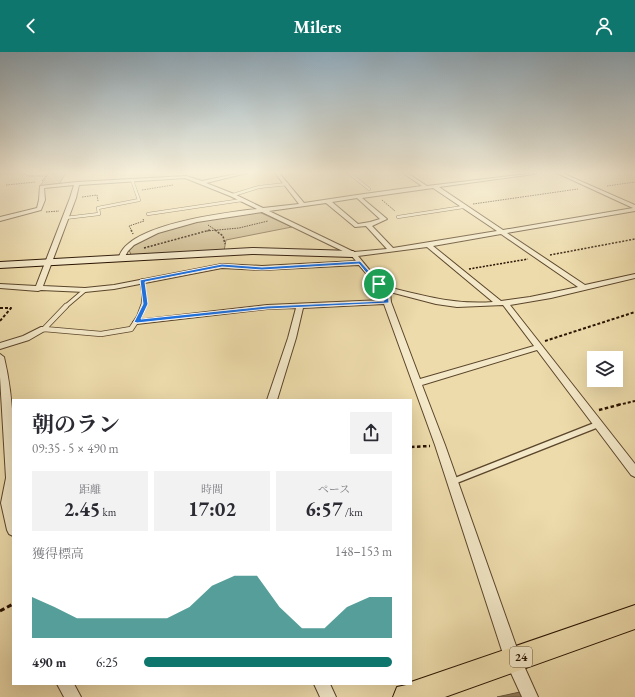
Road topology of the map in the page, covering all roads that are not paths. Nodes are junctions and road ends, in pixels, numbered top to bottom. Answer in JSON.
{"nodes":[{"id":1,"x":41,"y":203,"type":"edge"},
{"id":2,"x":71,"y":203,"type":"edge"},
{"id":3,"x":123,"y":203,"type":"edge"},
{"id":4,"x":221,"y":203,"type":"edge"},
{"id":5,"x":248,"y":203,"type":"edge"},
{"id":6,"x":311,"y":203,"type":"edge"},
{"id":7,"x":329,"y":203,"type":"edge"},
{"id":8,"x":366,"y":203,"type":"edge"},
{"id":9,"x":459,"y":203,"type":"edge"},
{"id":10,"x":624,"y":203,"type":"edge"},
{"id":11,"x":304,"y":204,"type":"joint"},
{"id":12,"x":463,"y":206,"type":"junction"},
{"id":13,"x":635,"y":208,"type":"edge"},
{"id":14,"x":262,"y":210,"type":"junction"},
{"id":15,"x":148,"y":214,"type":"road end"},
{"id":16,"x":400,"y":216,"type":"road end"},
{"id":17,"x":0,"y":218,"type":"edge"},
{"id":18,"x":65,"y":218,"type":"junction"},
{"id":19,"x":368,"y":225,"type":"junction"},
{"id":20,"x":500,"y":232,"type":"junction"},
{"id":21,"x":428,"y":244,"type":"junction"},
{"id":22,"x":392,"y":250,"type":"junction"},
{"id":23,"x":353,"y":254,"type":"junction"},
{"id":24,"x":122,"y":256,"type":"junction"},
{"id":25,"x":48,"y":263,"type":"junction"},
{"id":26,"x":360,"y":263,"type":"junction"},
{"id":27,"x":0,"y":265,"type":"edge"},
{"id":28,"x":635,"y":276,"type":"edge"},
{"id":29,"x":142,"y":281,"type":"junction"},
{"id":30,"x":0,"y":286,"type":"edge"},
{"id":31,"x":582,"y":288,"type":"junction"},
{"id":32,"x":38,"y":289,"type":"junction"},
{"id":33,"x":386,"y":289,"type":"junction"},
{"id":34,"x":84,"y":290,"type":"junction"},
{"id":35,"x":387,"y":302,"type":"junction"},
{"id":36,"x":503,"y":304,"type":"junction"},
{"id":37,"x":300,"y":306,"type":"junction"},
{"id":38,"x":137,"y":322,"type":"junction"},
{"id":39,"x":44,"y":329,"type":"junction"},
{"id":40,"x":538,"y":345,"type":"junction"},
{"id":41,"x":0,"y":346,"type":"edge"},
{"id":42,"x":0,"y":356,"type":"edge"},
{"id":43,"x":2,"y":380,"type":"edge"},
{"id":44,"x":417,"y":384,"type":"junction"},
{"id":45,"x":272,"y":399,"type":"edge"},
{"id":46,"x":599,"y":424,"type":"junction"},
{"id":47,"x":635,"y":472,"type":"edge"},
{"id":48,"x":12,"y":478,"type":"edge"},
{"id":49,"x":12,"y":478,"type":"edge"},
{"id":50,"x":452,"y":482,"type":"junction"},
{"id":51,"x":12,"y":526,"type":"edge"},
{"id":52,"x":635,"y":617,"type":"edge"},
{"id":53,"x":513,"y":660,"type":"junction"},
{"id":54,"x":66,"y":685,"type":"edge"},
{"id":55,"x":322,"y":685,"type":"edge"},
{"id":56,"x":73,"y":697,"type":"edge"},
{"id":57,"x":328,"y":697,"type":"edge"},
{"id":58,"x":407,"y":697,"type":"edge"},
{"id":59,"x":530,"y":697,"type":"edge"}],
"edges":[{"from":1,"to":17,"type":"street"},
{"from":2,"to":18,"type":"street"},
{"from":3,"to":18,"type":"lane"},
{"from":4,"to":15,"type":"lane"},
{"from":5,"to":14,"type":"street"},
{"from":6,"to":11,"type":"street"},
{"from":7,"to":19,"type":"street"},
{"from":8,"to":19,"type":"street"},
{"from":9,"to":12,"type":"street"},
{"from":10,"to":13,"type":"street"},
{"from":11,"to":14,"type":"street"},
{"from":12,"to":16,"type":"lane"},
{"from":12,"to":20,"type":"street"},
{"from":13,"to":20,"type":"street"},
{"from":14,"to":23,"type":"street"},
{"from":14,"to":24,"type":"street"},
{"from":18,"to":25,"type":"street"},
{"from":19,"to":22,"type":"street"},
{"from":20,"to":21,"type":"street"},
{"from":20,"to":31,"type":"street"},
{"from":21,"to":22,"type":"street"},
{"from":21,"to":36,"type":"street"},
{"from":22,"to":23,"type":"street"},
{"from":23,"to":24,"type":"street"},
{"from":23,"to":26,"type":"street"},
{"from":24,"to":25,"type":"street"},
{"from":25,"to":27,"type":"street"},
{"from":25,"to":32,"type":"street"},
{"from":26,"to":29,"type":"street"},
{"from":26,"to":33,"type":"street"},
{"from":28,"to":31,"type":"street"},
{"from":29,"to":34,"type":"street"},
{"from":29,"to":38,"type":"lane"},
{"from":30,"to":32,"type":"street"},
{"from":31,"to":36,"type":"street"},
{"from":32,"to":34,"type":"street"},
{"from":33,"to":35,"type":"street"},
{"from":33,"to":36,"type":"street"},
{"from":34,"to":39,"type":"lane"},
{"from":35,"to":37,"type":"street"},
{"from":35,"to":44,"type":"street"},
{"from":36,"to":40,"type":"street"},
{"from":37,"to":38,"type":"street"},
{"from":37,"to":45,"type":"street"},
{"from":38,"to":39,"type":"lane"},
{"from":39,"to":41,"type":"street"},
{"from":40,"to":44,"type":"street"},
{"from":40,"to":46,"type":"street"},
{"from":42,"to":43,"type":"street"},
{"from":43,"to":49,"type":"street"},
{"from":44,"to":50,"type":"street"},
{"from":46,"to":47,"type":"street"},
{"from":46,"to":50,"type":"lane"},
{"from":48,"to":51,"type":"street"},
{"from":50,"to":53,"type":"street"},
{"from":52,"to":53,"type":"main road","number":"24"},
{"from":53,"to":58,"type":"main road","number":"24"},
{"from":53,"to":59,"type":"street"},
{"from":54,"to":56,"type":"street"},
{"from":55,"to":57,"type":"street"}]}
